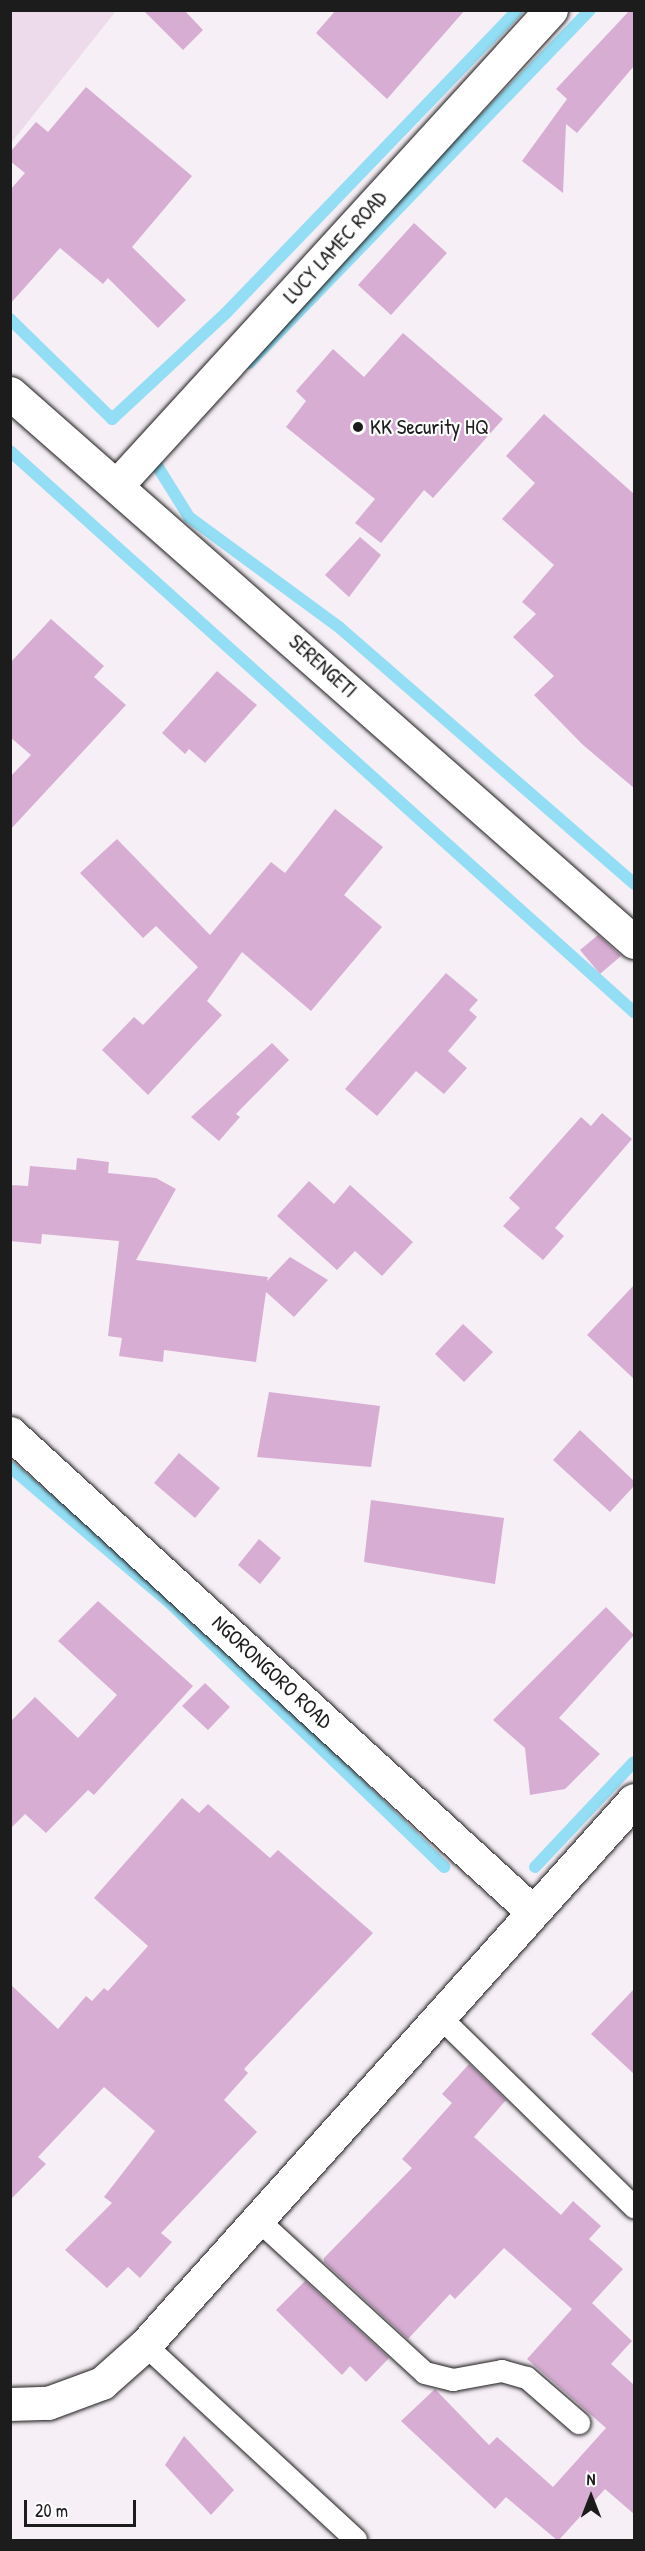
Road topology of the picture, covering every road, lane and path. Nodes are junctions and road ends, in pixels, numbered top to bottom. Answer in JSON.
{"nodes":[{"id":1,"x":551,"y":10,"type":"edge"},
{"id":2,"x":10,"y":393,"type":"edge"},
{"id":3,"x":118,"y":484,"type":"junction"},
{"id":4,"x":634,"y":942,"type":"edge"},
{"id":5,"x":10,"y":1433,"type":"edge"},
{"id":6,"x":634,"y":1800,"type":"edge"},
{"id":7,"x":533,"y":1912,"type":"junction"},
{"id":8,"x":440,"y":2017,"type":"junction"},
{"id":9,"x":634,"y":2207,"type":"edge"},
{"id":10,"x":258,"y":2220,"type":"junction"},
{"id":11,"x":145,"y":2345,"type":"junction"},
{"id":12,"x":10,"y":2404,"type":"edge"},
{"id":13,"x":579,"y":2423,"type":"dead end"},
{"id":14,"x":356,"y":2541,"type":"edge"}],
"edges":[{"from":1,"to":3,"type":"street","name":"LUCY LAMEC ROAD"},
{"from":2,"to":3,"type":"street","name":"SERENGETI"},
{"from":3,"to":4,"type":"street","name":"SERENGETI"},
{"from":5,"to":7,"type":"street","name":"NGORONGORO ROAD"},
{"from":6,"to":7,"type":"street"},
{"from":7,"to":8,"type":"street"},
{"from":8,"to":9,"type":"lane"},
{"from":8,"to":10,"type":"street"},
{"from":10,"to":11,"type":"street"},
{"from":10,"to":13,"type":"lane"},
{"from":11,"to":12,"type":"street"},
{"from":11,"to":14,"type":"lane"}]}
